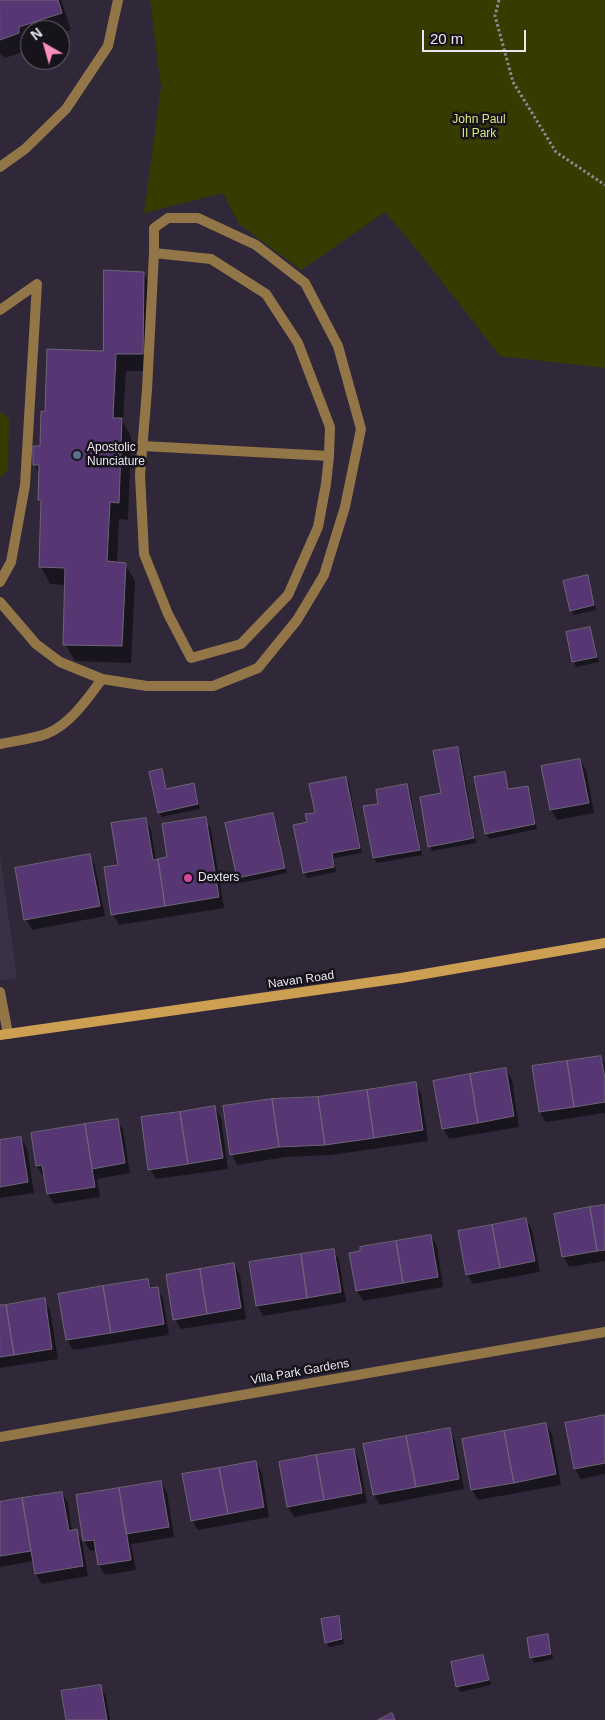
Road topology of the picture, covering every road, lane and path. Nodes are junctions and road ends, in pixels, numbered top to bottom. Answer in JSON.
{"nodes":[{"id":1,"x":118,"y":0,"type":"edge"},
{"id":2,"x":499,"y":0,"type":"edge"},
{"id":3,"x":0,"y":168,"type":"edge"},
{"id":4,"x":605,"y":185,"type":"edge"},
{"id":5,"x":154,"y":253,"type":"junction"},
{"id":6,"x":0,"y":310,"type":"edge"},
{"id":7,"x":142,"y":446,"type":"junction"},
{"id":8,"x":329,"y":456,"type":"junction"},
{"id":9,"x":0,"y":582,"type":"edge"},
{"id":10,"x":0,"y":602,"type":"edge"},
{"id":11,"x":102,"y":679,"type":"junction"},
{"id":12,"x":0,"y":744,"type":"edge"},
{"id":13,"x":605,"y":944,"type":"edge"},
{"id":14,"x":0,"y":992,"type":"edge"},
{"id":15,"x":4,"y":1035,"type":"edge"},
{"id":16,"x":605,"y":1332,"type":"edge"},
{"id":17,"x":0,"y":1437,"type":"edge"}],
"edges":[{"from":1,"to":3,"type":"street"},
{"from":2,"to":4,"type":"path"},
{"from":5,"to":7,"type":"street"},
{"from":5,"to":8,"type":"street"},
{"from":5,"to":11,"type":"street"},
{"from":6,"to":9,"type":"street"},
{"from":7,"to":8,"type":"street"},
{"from":7,"to":8,"type":"street"},
{"from":10,"to":11,"type":"street"},
{"from":11,"to":12,"type":"street"},
{"from":13,"to":15,"type":"main road","name":"Navan Road"},
{"from":14,"to":15,"type":"street"},
{"from":16,"to":17,"type":"street","name":"Villa Park Gardens"}]}
